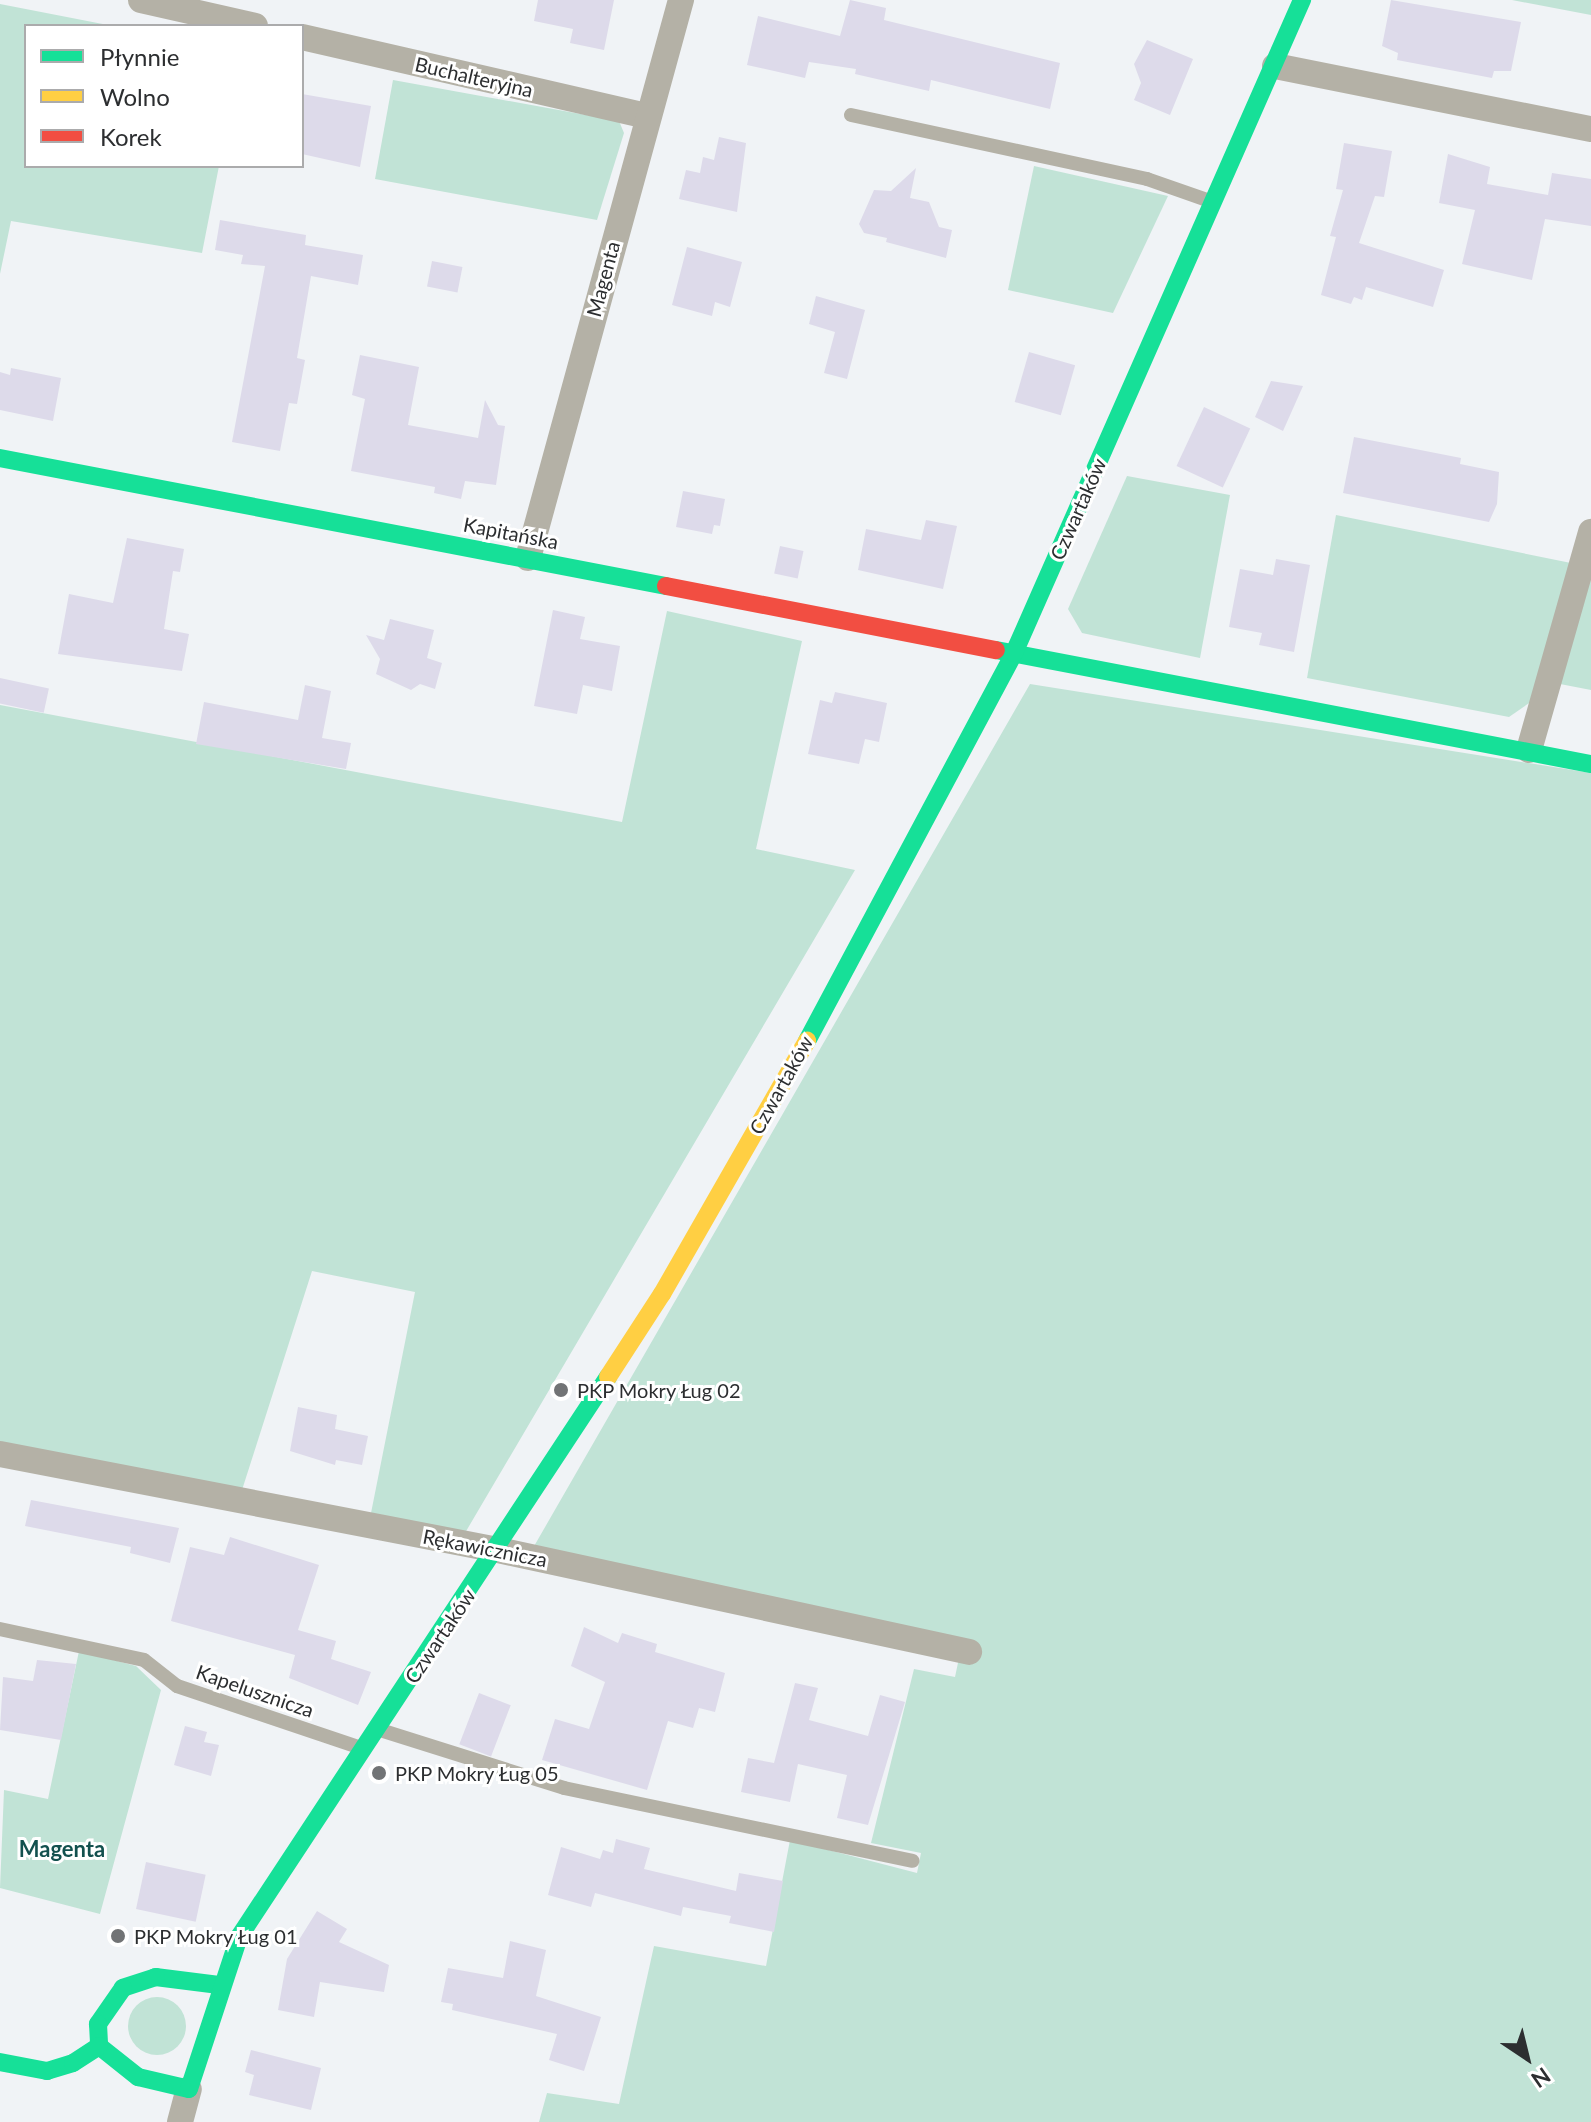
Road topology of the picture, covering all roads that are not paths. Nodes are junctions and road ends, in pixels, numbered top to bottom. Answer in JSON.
{"nodes":[{"id":1,"x":141,"y":0,"type":"edge"},
{"id":2,"x":681,"y":0,"type":"edge"},
{"id":3,"x":1302,"y":0,"type":"edge"},
{"id":4,"x":246,"y":24,"type":"edge"},
{"id":5,"x":304,"y":37,"type":"edge"},
{"id":6,"x":1275,"y":66,"type":"junction"},
{"id":7,"x":851,"y":115,"type":"dead end"},
{"id":8,"x":646,"y":116,"type":"junction"},
{"id":9,"x":1591,"y":129,"type":"edge"},
{"id":10,"x":1214,"y":203,"type":"junction"},
{"id":11,"x":0,"y":458,"type":"edge"},
{"id":12,"x":1591,"y":532,"type":"edge"},
{"id":13,"x":528,"y":558,"type":"junction"},
{"id":14,"x":1014,"y":653,"type":"junction"},
{"id":15,"x":1529,"y":750,"type":"junction"},
{"id":16,"x":1591,"y":764,"type":"edge"},
{"id":17,"x":0,"y":1454,"type":"edge"},
{"id":18,"x":498,"y":1550,"type":"junction"},
{"id":19,"x":0,"y":1629,"type":"edge"},
{"id":20,"x":969,"y":1652,"type":"dead end"},
{"id":21,"x":377,"y":1728,"type":"junction"},
{"id":22,"x":364,"y":1749,"type":"junction"},
{"id":23,"x":912,"y":1861,"type":"dead end"},
{"id":24,"x":219,"y":1985,"type":"junction"},
{"id":25,"x":99,"y":2046,"type":"junction"},
{"id":26,"x":0,"y":2062,"type":"edge"},
{"id":27,"x":189,"y":2089,"type":"junction"},
{"id":28,"x":180,"y":2122,"type":"edge"}],
"edges":[{"from":1,"to":4,"type":"street"},
{"from":2,"to":8,"type":"street","name":"Magenta"},
{"from":3,"to":6,"type":"street","name":"Czwartaków"},
{"from":5,"to":8,"type":"street","name":"Buchalteryjna"},
{"from":6,"to":9,"type":"street"},
{"from":6,"to":10,"type":"street","name":"Czwartaków"},
{"from":7,"to":10,"type":"lane"},
{"from":8,"to":13,"type":"street","name":"Magenta"},
{"from":10,"to":14,"type":"street","name":"Czwartaków"},
{"from":11,"to":13,"type":"street","name":"Kapitańska"},
{"from":12,"to":15,"type":"street"},
{"from":13,"to":14,"type":"street","name":"Kapitańska"},
{"from":14,"to":15,"type":"street","name":"Kapitańska"},
{"from":14,"to":18,"type":"street","name":"Czwartaków"},
{"from":15,"to":16,"type":"street","name":"Kapitańska"},
{"from":17,"to":18,"type":"street","name":"Rękawicznicza"},
{"from":18,"to":20,"type":"street","name":"Rękawicznicza"},
{"from":18,"to":21,"type":"street","name":"Czwartaków"},
{"from":19,"to":22,"type":"lane","name":"Kapelusznicza"},
{"from":21,"to":22,"type":"street","name":"Czwartaków"},
{"from":21,"to":23,"type":"lane"},
{"from":22,"to":24,"type":"street","name":"Czwartaków"},
{"from":24,"to":25,"type":"street"},
{"from":24,"to":27,"type":"street","name":"Czwartaków"},
{"from":25,"to":26,"type":"street"},
{"from":25,"to":27,"type":"street"},
{"from":27,"to":28,"type":"street","name":"Czwartaków"}]}
